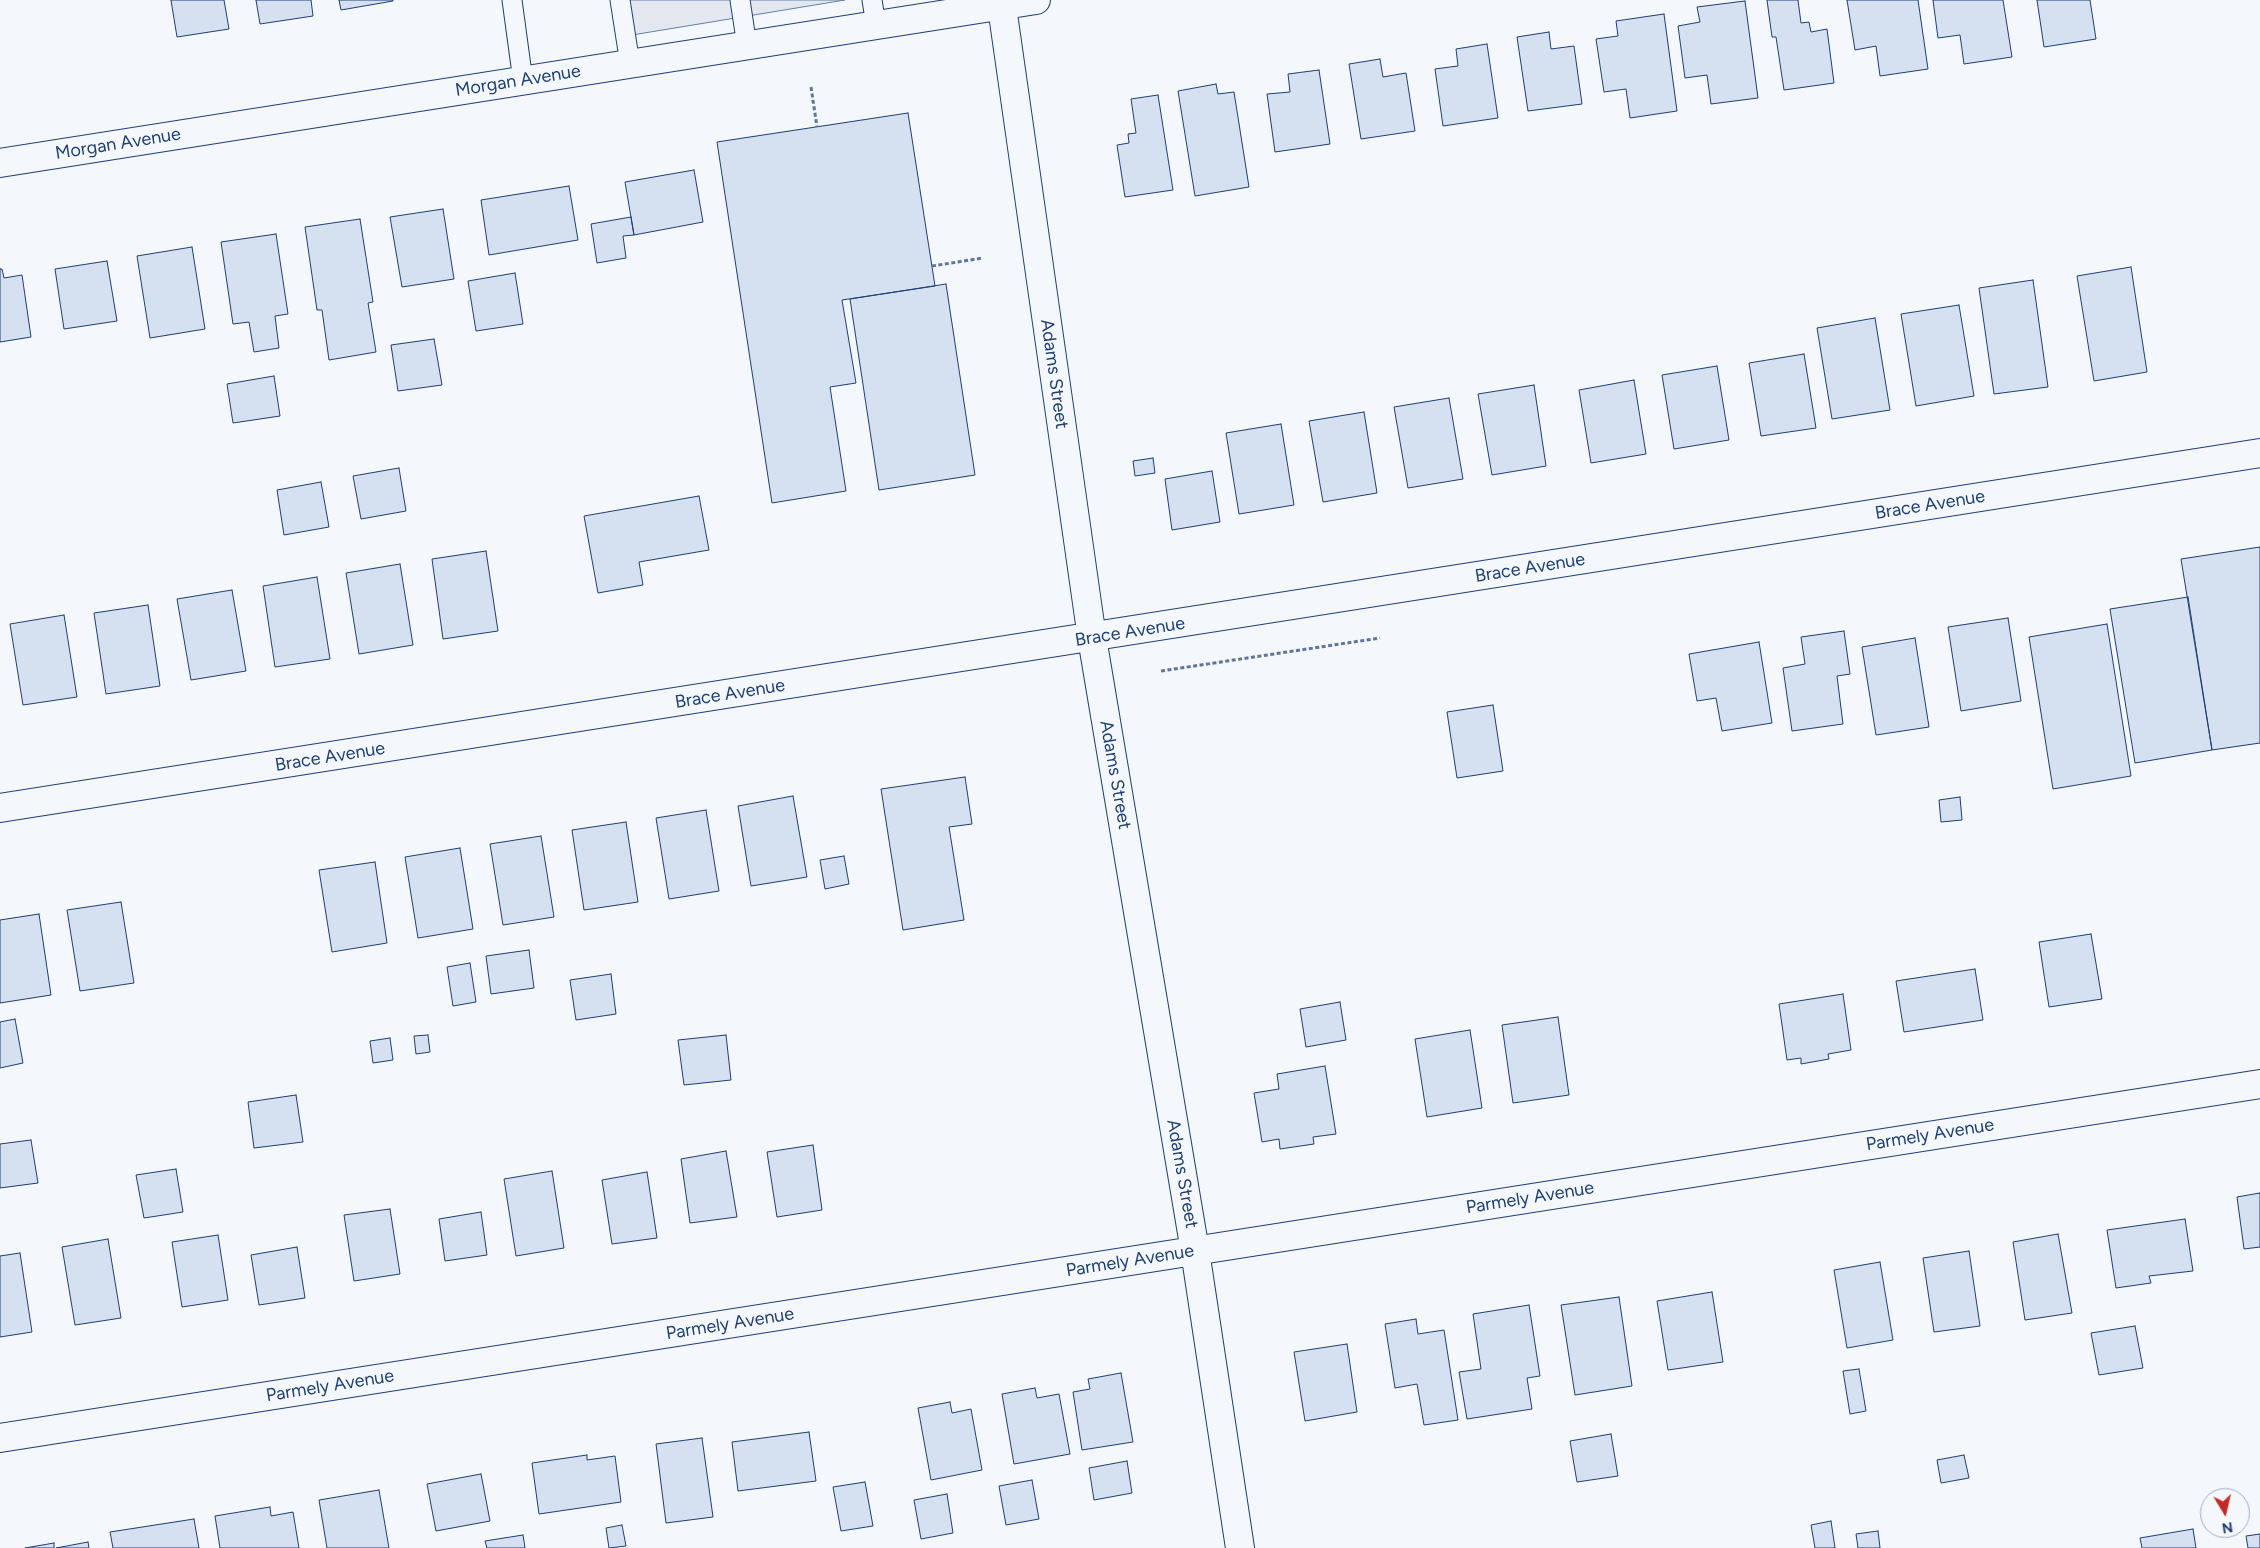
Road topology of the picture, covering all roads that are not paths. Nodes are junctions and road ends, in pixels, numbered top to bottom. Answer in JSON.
{"nodes":[{"id":1,"x":512,"y":0,"type":"edge"},
{"id":2,"x":620,"y":0,"type":"edge"},
{"id":3,"x":740,"y":0,"type":"edge"},
{"id":4,"x":1036,"y":0,"type":"edge"},
{"id":5,"x":1001,"y":3,"type":"edge"},
{"id":6,"x":874,"y":13,"type":"edge"},
{"id":7,"x":747,"y":46,"type":"junction"},
{"id":8,"x":630,"y":64,"type":"junction"},
{"id":9,"x":523,"y":80,"type":"junction"},
{"id":10,"x":0,"y":163,"type":"edge"},
{"id":11,"x":2260,"y":453,"type":"edge"},
{"id":12,"x":1092,"y":638,"type":"junction"},
{"id":13,"x":0,"y":808,"type":"edge"},
{"id":14,"x":2260,"y":1084,"type":"edge"},
{"id":15,"x":1195,"y":1251,"type":"junction"},
{"id":16,"x":0,"y":1438,"type":"edge"},
{"id":17,"x":1240,"y":1548,"type":"edge"}],
"edges":[{"from":1,"to":9,"type":"lane"},
{"from":2,"to":8,"type":"lane"},
{"from":3,"to":7,"type":"lane"},
{"from":4,"to":5,"type":"street","name":"Morgan Avenue"},
{"from":5,"to":6,"type":"street","name":"Morgan Avenue"},
{"from":5,"to":12,"type":"street","name":"Adams Street"},
{"from":6,"to":7,"type":"street","name":"Morgan Avenue"},
{"from":7,"to":8,"type":"street","name":"Morgan Avenue"},
{"from":8,"to":9,"type":"street","name":"Morgan Avenue"},
{"from":9,"to":10,"type":"street","name":"Morgan Avenue"},
{"from":11,"to":12,"type":"street","name":"Brace Avenue"},
{"from":12,"to":13,"type":"street","name":"Brace Avenue"},
{"from":12,"to":15,"type":"street","name":"Adams Street"},
{"from":14,"to":15,"type":"street","name":"Parmely Avenue"},
{"from":15,"to":16,"type":"street","name":"Parmely Avenue"},
{"from":15,"to":17,"type":"street","name":"Adams Street"}]}
